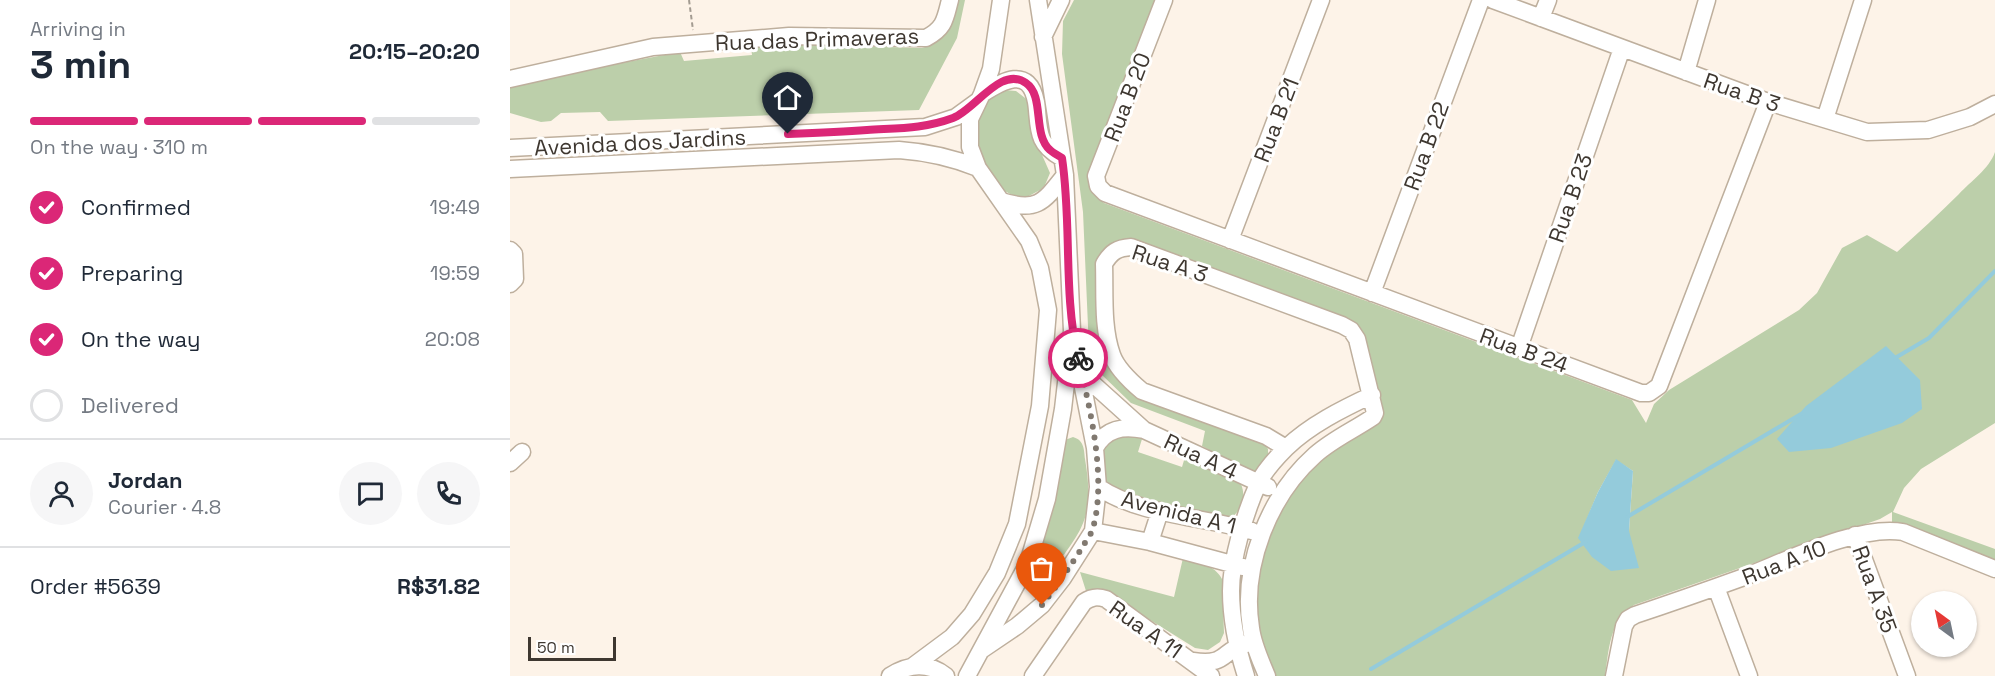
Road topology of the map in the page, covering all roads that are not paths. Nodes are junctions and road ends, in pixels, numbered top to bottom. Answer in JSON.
{"nodes":[{"id":1,"x":950,"y":0,"type":"edge"},
{"id":2,"x":1001,"y":0,"type":"edge"},
{"id":3,"x":1038,"y":0,"type":"edge"},
{"id":4,"x":1061,"y":0,"type":"edge"},
{"id":5,"x":1164,"y":0,"type":"edge"},
{"id":6,"x":1321,"y":0,"type":"edge"},
{"id":7,"x":1481,"y":0,"type":"edge"},
{"id":8,"x":1493,"y":0,"type":"edge"},
{"id":9,"x":1548,"y":0,"type":"edge"},
{"id":10,"x":1707,"y":0,"type":"edge"},
{"id":11,"x":1863,"y":0,"type":"edge"},
{"id":12,"x":1541,"y":18,"type":"junction"},
{"id":13,"x":1043,"y":37,"type":"junction"},
{"id":14,"x":1622,"y":48,"type":"junction"},
{"id":15,"x":1686,"y":72,"type":"junction"},
{"id":16,"x":510,"y":79,"type":"edge"},
{"id":17,"x":981,"y":97,"type":"junction"},
{"id":18,"x":1768,"y":102,"type":"junction"},
{"id":19,"x":1995,"y":104,"type":"edge"},
{"id":20,"x":1825,"y":118,"type":"junction"},
{"id":21,"x":510,"y":148,"type":"edge"},
{"id":22,"x":1062,"y":158,"type":"junction"},
{"id":23,"x":978,"y":168,"type":"junction"},
{"id":24,"x":510,"y":169,"type":"edge"},
{"id":25,"x":1065,"y":175,"type":"junction"},
{"id":26,"x":1105,"y":193,"type":"joint"},
{"id":27,"x":1001,"y":201,"type":"junction"},
{"id":28,"x":1230,"y":240,"type":"junction"},
{"id":29,"x":510,"y":250,"type":"edge"},
{"id":30,"x":510,"y":284,"type":"edge"},
{"id":31,"x":1372,"y":293,"type":"junction"},
{"id":32,"x":1072,"y":331,"type":"junction"},
{"id":33,"x":1519,"y":348,"type":"junction"},
{"id":34,"x":1082,"y":374,"type":"junction"},
{"id":35,"x":1372,"y":395,"type":"junction"},
{"id":36,"x":1143,"y":430,"type":"junction"},
{"id":37,"x":1095,"y":448,"type":"junction"},
{"id":38,"x":1286,"y":448,"type":"junction"},
{"id":39,"x":1259,"y":483,"type":"junction"},
{"id":40,"x":1098,"y":487,"type":"junction"},
{"id":41,"x":1281,"y":494,"type":"junction"},
{"id":42,"x":1160,"y":511,"type":"junction"},
{"id":43,"x":1243,"y":529,"type":"junction"},
{"id":44,"x":1093,"y":531,"type":"junction"},
{"id":45,"x":1262,"y":534,"type":"junction"},
{"id":46,"x":1855,"y":535,"type":"junction"},
{"id":47,"x":1150,"y":542,"type":"junction"},
{"id":48,"x":1234,"y":564,"type":"junction"},
{"id":49,"x":1252,"y":569,"type":"junction"},
{"id":50,"x":1995,"y":569,"type":"edge"},
{"id":51,"x":1716,"y":587,"type":"junction"},
{"id":52,"x":1254,"y":642,"type":"junction"},
{"id":53,"x":1237,"y":646,"type":"junction"},
{"id":54,"x":977,"y":653,"type":"junction"},
{"id":55,"x":1193,"y":661,"type":"junction"},
{"id":56,"x":913,"y":666,"type":"junction"},
{"id":57,"x":890,"y":676,"type":"edge"},
{"id":58,"x":946,"y":676,"type":"edge"},
{"id":59,"x":967,"y":676,"type":"edge"},
{"id":60,"x":1033,"y":676,"type":"edge"},
{"id":61,"x":1211,"y":676,"type":"edge"},
{"id":62,"x":1246,"y":676,"type":"edge"},
{"id":63,"x":1267,"y":676,"type":"edge"},
{"id":64,"x":1614,"y":676,"type":"edge"},
{"id":65,"x":1749,"y":676,"type":"edge"},
{"id":66,"x":1907,"y":676,"type":"edge"}],
"edges":[{"from":1,"to":16,"type":"street","name":"Rua das Primaveras"},
{"from":2,"to":17,"type":"street"},
{"from":3,"to":13,"type":"street"},
{"from":4,"to":13,"type":"street"},
{"from":5,"to":26,"type":"street","name":"Rua B 20"},
{"from":6,"to":28,"type":"street","name":"Rua B 21"},
{"from":7,"to":31,"type":"street","name":"Rua B 22"},
{"from":8,"to":12,"type":"street","name":"Rua B 3"},
{"from":9,"to":12,"type":"street"},
{"from":10,"to":15,"type":"street"},
{"from":11,"to":20,"type":"street"},
{"from":12,"to":14,"type":"street","name":"Rua B 3"},
{"from":13,"to":22,"type":"street"},
{"from":14,"to":15,"type":"street","name":"Rua B 3"},
{"from":14,"to":33,"type":"street","name":"Rua B 23"},
{"from":15,"to":18,"type":"street","name":"Rua B 3"},
{"from":17,"to":21,"type":"street","name":"Avenida dos Jardins"},
{"from":17,"to":22,"type":"street","name":"Avenida dos Jardins"},
{"from":17,"to":23,"type":"street"},
{"from":18,"to":20,"type":"street","name":"Rua B 3"},
{"from":18,"to":33,"type":"street","name":"Rua B 24"},
{"from":19,"to":20,"type":"street","name":"Rua B 3"},
{"from":22,"to":25,"type":"street"},
{"from":23,"to":24,"type":"street","name":"Avenida dos Jardins"},
{"from":23,"to":27,"type":"street"},
{"from":25,"to":27,"type":"street"},
{"from":25,"to":32,"type":"street"},
{"from":26,"to":28,"type":"street","name":"Rua B 24"},
{"from":27,"to":56,"type":"street"},
{"from":28,"to":31,"type":"street","name":"Rua B 24"},
{"from":29,"to":30,"type":"street"},
{"from":31,"to":33,"type":"street","name":"Rua B 24"},
{"from":32,"to":34,"type":"street","name":"Avenida A 1"},
{"from":32,"to":54,"type":"street"},
{"from":34,"to":36,"type":"street","name":"Rua A 4"},
{"from":34,"to":37,"type":"street","name":"Avenida A 1"},
{"from":35,"to":38,"type":"street"},
{"from":35,"to":38,"type":"street","name":"Rua A 3"},
{"from":35,"to":41,"type":"street"},
{"from":36,"to":37,"type":"street","name":"Rua A 4"},
{"from":36,"to":39,"type":"street","name":"Rua A 4"},
{"from":37,"to":40,"type":"street","name":"Avenida A 1"},
{"from":38,"to":39,"type":"street"},
{"from":39,"to":41,"type":"street","name":"Rua A 4"},
{"from":39,"to":43,"type":"street"},
{"from":40,"to":42,"type":"street","name":"Avenida A 1"},
{"from":40,"to":44,"type":"street","name":"Avenida A 1"},
{"from":41,"to":45,"type":"street"},
{"from":42,"to":43,"type":"street","name":"Avenida A 1"},
{"from":42,"to":47,"type":"street"},
{"from":43,"to":45,"type":"street","name":"Avenida A 1"},
{"from":43,"to":48,"type":"street"},
{"from":44,"to":47,"type":"street","name":"Avenida A 1"},
{"from":44,"to":54,"type":"street","name":"Avenida A 1"},
{"from":45,"to":49,"type":"street"},
{"from":46,"to":50,"type":"street","name":"Rua A 10"},
{"from":46,"to":51,"type":"street","name":"Rua A 10"},
{"from":46,"to":66,"type":"street","name":"Rua A 35"},
{"from":47,"to":48,"type":"street","name":"Avenida A 1"},
{"from":48,"to":49,"type":"street","name":"Avenida A 1"},
{"from":48,"to":53,"type":"street"},
{"from":49,"to":52,"type":"street"},
{"from":51,"to":64,"type":"street","name":"Rua A 10"},
{"from":51,"to":65,"type":"street"},
{"from":52,"to":53,"type":"street","name":"Rua A 11"},
{"from":52,"to":63,"type":"street"},
{"from":53,"to":55,"type":"street","name":"Rua A 11"},
{"from":53,"to":62,"type":"street"},
{"from":54,"to":59,"type":"street"},
{"from":55,"to":60,"type":"street","name":"Rua A 11"},
{"from":55,"to":61,"type":"street","name":"Rua A 11"},
{"from":56,"to":57,"type":"street"},
{"from":56,"to":58,"type":"street"}]}
